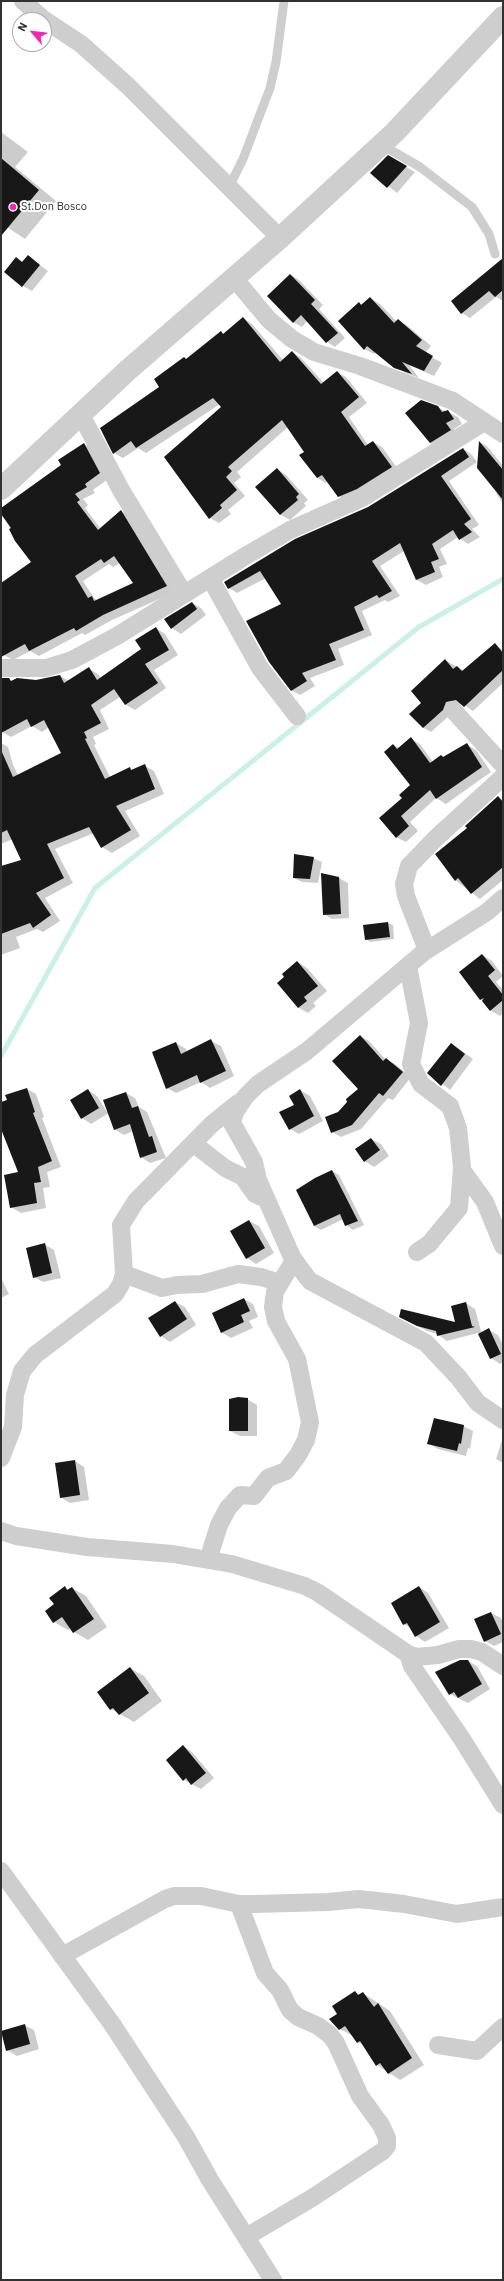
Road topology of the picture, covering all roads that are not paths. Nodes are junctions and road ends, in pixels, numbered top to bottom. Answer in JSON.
{"nodes":[{"id":1,"x":23,"y":1,"type":"edge"},
{"id":2,"x":284,"y":1,"type":"edge"},
{"id":3,"x":503,"y":17,"type":"edge"},
{"id":4,"x":381,"y":145,"type":"junction"},
{"id":5,"x":229,"y":186,"type":"junction"},
{"id":6,"x":280,"y":238,"type":"junction"},
{"id":7,"x":496,"y":254,"type":"dead end"},
{"id":8,"x":234,"y":278,"type":"junction"},
{"id":9,"x":81,"y":415,"type":"junction"},
{"id":10,"x":484,"y":422,"type":"junction"},
{"id":11,"x":503,"y":434,"type":"edge"},
{"id":12,"x":3,"y":482,"type":"edge"},
{"id":13,"x":210,"y":578,"type":"junction"},
{"id":14,"x":184,"y":594,"type":"junction"},
{"id":15,"x":1,"y":668,"type":"edge"},
{"id":16,"x":453,"y":710,"type":"dead end"},
{"id":17,"x":297,"y":716,"type":"dead end"},
{"id":18,"x":503,"y":765,"type":"edge"},
{"id":19,"x":503,"y":777,"type":"edge"},
{"id":20,"x":503,"y":898,"type":"edge"},
{"id":21,"x":427,"y":950,"type":"junction"},
{"id":22,"x":408,"y":966,"type":"junction"},
{"id":23,"x":245,"y":1097,"type":"junction"},
{"id":24,"x":194,"y":1144,"type":"junction"},
{"id":25,"x":462,"y":1170,"type":"junction"},
{"id":26,"x":267,"y":1198,"type":"junction"},
{"id":27,"x":503,"y":1246,"type":"edge"},
{"id":28,"x":417,"y":1252,"type":"dead end"},
{"id":29,"x":294,"y":1260,"type":"junction"},
{"id":30,"x":124,"y":1274,"type":"junction"},
{"id":31,"x":280,"y":1283,"type":"junction"},
{"id":32,"x":503,"y":1420,"type":"edge"},
{"id":33,"x":1,"y":1458,"type":"edge"},
{"id":34,"x":1,"y":1531,"type":"edge"},
{"id":35,"x":208,"y":1560,"type":"junction"},
{"id":36,"x":408,"y":1654,"type":"junction"},
{"id":37,"x":503,"y":1666,"type":"edge"},
{"id":38,"x":503,"y":1805,"type":"edge"},
{"id":39,"x":1,"y":1871,"type":"edge"},
{"id":40,"x":239,"y":1904,"type":"junction"},
{"id":41,"x":503,"y":1907,"type":"edge"},
{"id":42,"x":62,"y":1956,"type":"junction"},
{"id":43,"x":503,"y":2027,"type":"edge"},
{"id":44,"x":438,"y":2045,"type":"dead end"},
{"id":45,"x":246,"y":2237,"type":"junction"},
{"id":46,"x":273,"y":2280,"type":"edge"}],
"edges":[{"from":1,"to":5,"type":"street"},
{"from":2,"to":5,"type":"lane"},
{"from":3,"to":4,"type":"street"},
{"from":4,"to":6,"type":"street"},
{"from":4,"to":7,"type":"lane"},
{"from":5,"to":6,"type":"street"},
{"from":6,"to":8,"type":"street"},
{"from":8,"to":9,"type":"street"},
{"from":8,"to":10,"type":"street"},
{"from":9,"to":12,"type":"street"},
{"from":9,"to":14,"type":"street"},
{"from":10,"to":11,"type":"street"},
{"from":10,"to":13,"type":"street"},
{"from":13,"to":14,"type":"street"},
{"from":13,"to":17,"type":"street"},
{"from":14,"to":15,"type":"street"},
{"from":16,"to":18,"type":"street"},
{"from":19,"to":21,"type":"street"},
{"from":20,"to":21,"type":"street"},
{"from":21,"to":22,"type":"street"},
{"from":22,"to":23,"type":"street"},
{"from":22,"to":25,"type":"street"},
{"from":23,"to":24,"type":"street"},
{"from":23,"to":26,"type":"street"},
{"from":24,"to":26,"type":"street"},
{"from":24,"to":30,"type":"street"},
{"from":25,"to":27,"type":"street"},
{"from":25,"to":28,"type":"street"},
{"from":26,"to":29,"type":"street"},
{"from":29,"to":31,"type":"street"},
{"from":29,"to":32,"type":"street"},
{"from":30,"to":31,"type":"street"},
{"from":30,"to":33,"type":"street"},
{"from":31,"to":35,"type":"street"},
{"from":34,"to":35,"type":"street"},
{"from":35,"to":36,"type":"street"},
{"from":36,"to":37,"type":"street"},
{"from":36,"to":38,"type":"street"},
{"from":39,"to":42,"type":"street"},
{"from":40,"to":41,"type":"street"},
{"from":40,"to":42,"type":"street"},
{"from":40,"to":45,"type":"street"},
{"from":42,"to":45,"type":"street"},
{"from":43,"to":44,"type":"street"},
{"from":45,"to":46,"type":"street"}]}
